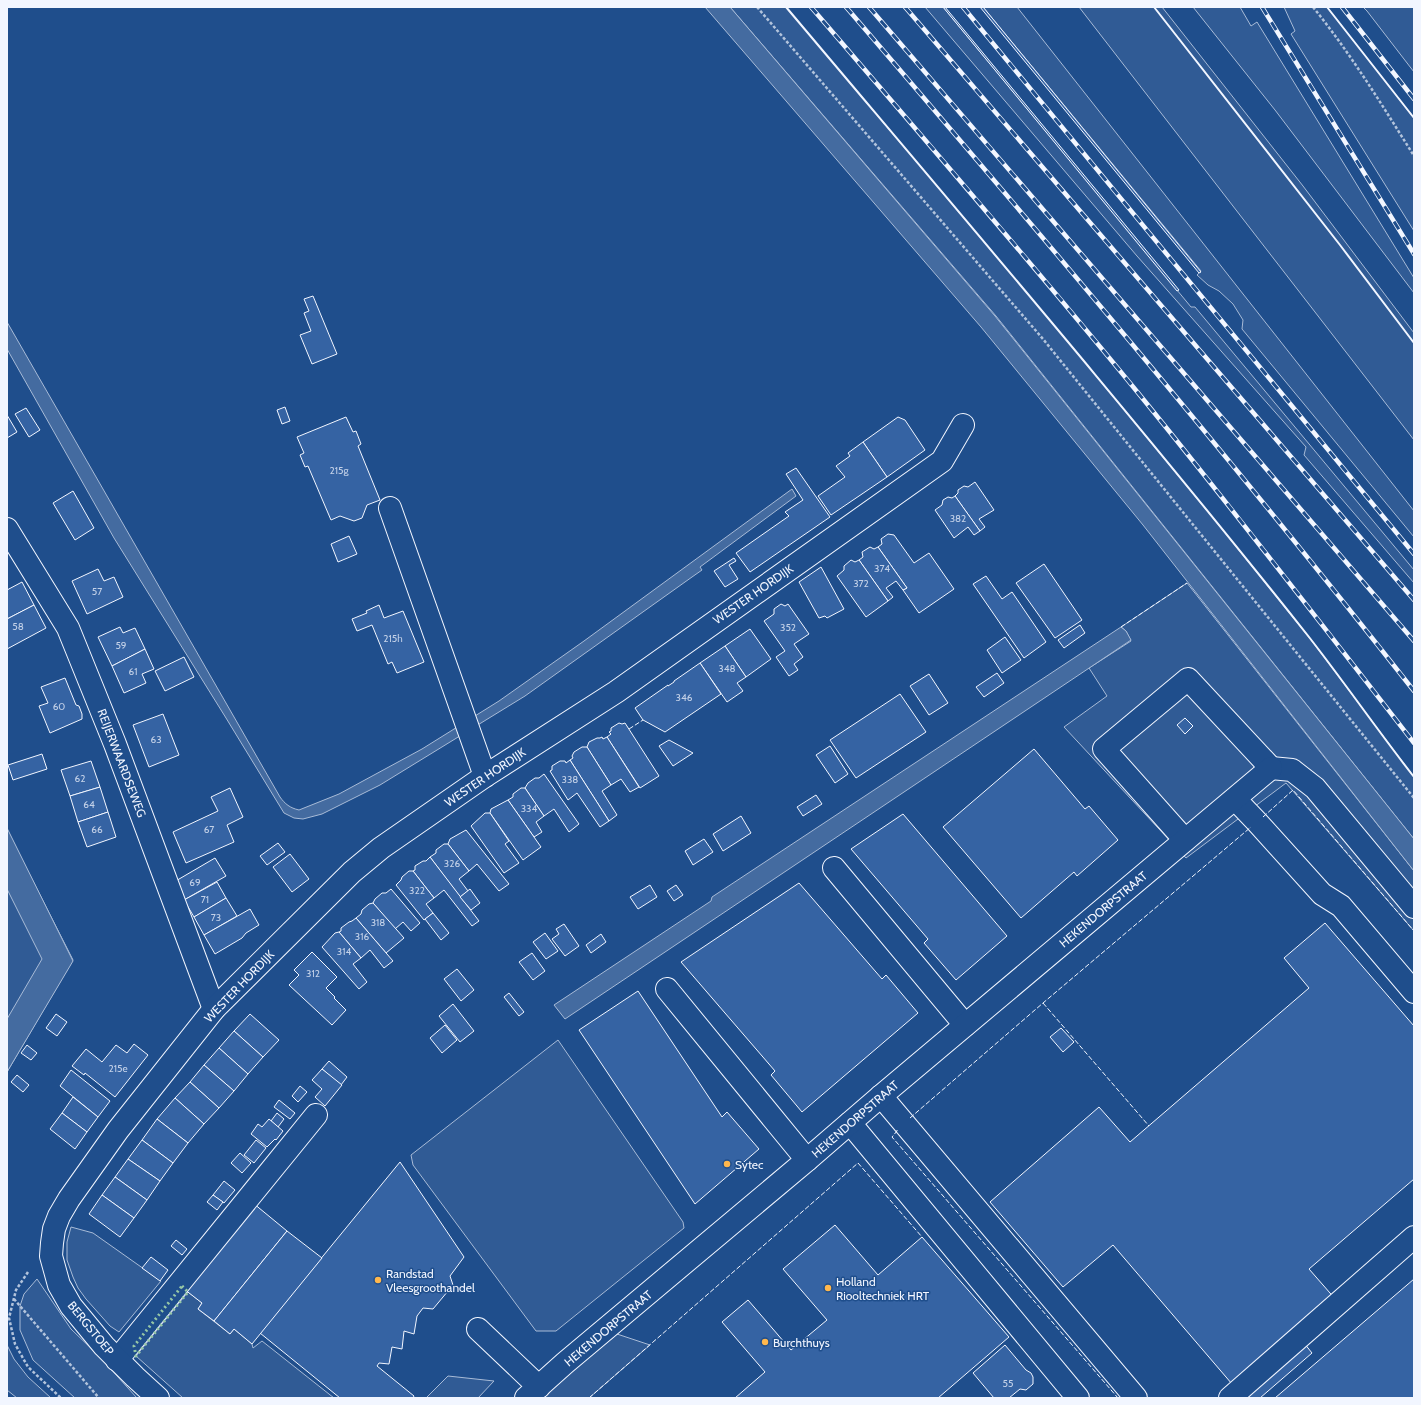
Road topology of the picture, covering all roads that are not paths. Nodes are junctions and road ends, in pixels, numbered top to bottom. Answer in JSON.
{"nodes":[{"id":1,"x":963,"y":425,"type":"dead end"},
{"id":2,"x":390,"y":508,"type":"dead end"},
{"id":3,"x":7,"y":528,"type":"edge"},
{"id":4,"x":1272,"y":768,"type":"junction"},
{"id":5,"x":485,"y":776,"type":"junction"},
{"id":6,"x":1235,"y":799,"type":"junction"},
{"id":7,"x":1185,"y":840,"type":"junction"},
{"id":8,"x":834,"y":868,"type":"dead end"},
{"id":9,"x":1414,"y":907,"type":"edge"},
{"id":10,"x":668,"y":989,"type":"dead end"},
{"id":11,"x":1414,"y":992,"type":"edge"},
{"id":12,"x":214,"y":1009,"type":"junction"},
{"id":13,"x":965,"y":1025,"type":"junction"},
{"id":14,"x":881,"y":1096,"type":"junction"},
{"id":15,"x":316,"y":1115,"type":"dead end"},
{"id":16,"x":850,"y":1123,"type":"junction"},
{"id":17,"x":806,"y":1160,"type":"junction"},
{"id":18,"x":69,"y":1199,"type":"joint"},
{"id":19,"x":1414,"y":1237,"type":"edge"},
{"id":20,"x":478,"y":1329,"type":"dead end"},
{"id":21,"x":117,"y":1360,"type":"junction"},
{"id":22,"x":533,"y":1392,"type":"edge"},
{"id":23,"x":158,"y":1398,"type":"edge"},
{"id":24,"x":1078,"y":1398,"type":"edge"},
{"id":25,"x":1136,"y":1398,"type":"edge"},
{"id":26,"x":1230,"y":1398,"type":"edge"}],
"edges":[{"from":1,"to":5,"type":"street","name":"WESTER HORDIJK"},
{"from":2,"to":5,"type":"street"},
{"from":3,"to":12,"type":"street","name":"REIJERWAARDSEWEG"},
{"from":4,"to":6,"type":"street","name":"HEKENDORPSTRAAT"},
{"from":4,"to":7,"type":"street"},
{"from":4,"to":9,"type":"street"},
{"from":5,"to":12,"type":"street","name":"WESTER HORDIJK"},
{"from":6,"to":7,"type":"street","name":"HEKENDORPSTRAAT"},
{"from":6,"to":11,"type":"street"},
{"from":7,"to":13,"type":"street","name":"HEKENDORPSTRAAT"},
{"from":8,"to":13,"type":"street"},
{"from":10,"to":17,"type":"street"},
{"from":12,"to":18,"type":"street","name":"WESTER HORDIJK"},
{"from":13,"to":14,"type":"street","name":"HEKENDORPSTRAAT"},
{"from":14,"to":16,"type":"street","name":"HEKENDORPSTRAAT"},
{"from":14,"to":25,"type":"street"},
{"from":15,"to":21,"type":"street"},
{"from":16,"to":17,"type":"street","name":"HEKENDORPSTRAAT"},
{"from":16,"to":24,"type":"street"},
{"from":17,"to":22,"type":"street","name":"HEKENDORPSTRAAT"},
{"from":18,"to":21,"type":"street","name":"BERGSTOEP"},
{"from":19,"to":26,"type":"street"},
{"from":20,"to":22,"type":"street"},
{"from":21,"to":23,"type":"street","name":"BERGSTOEP"}]}
